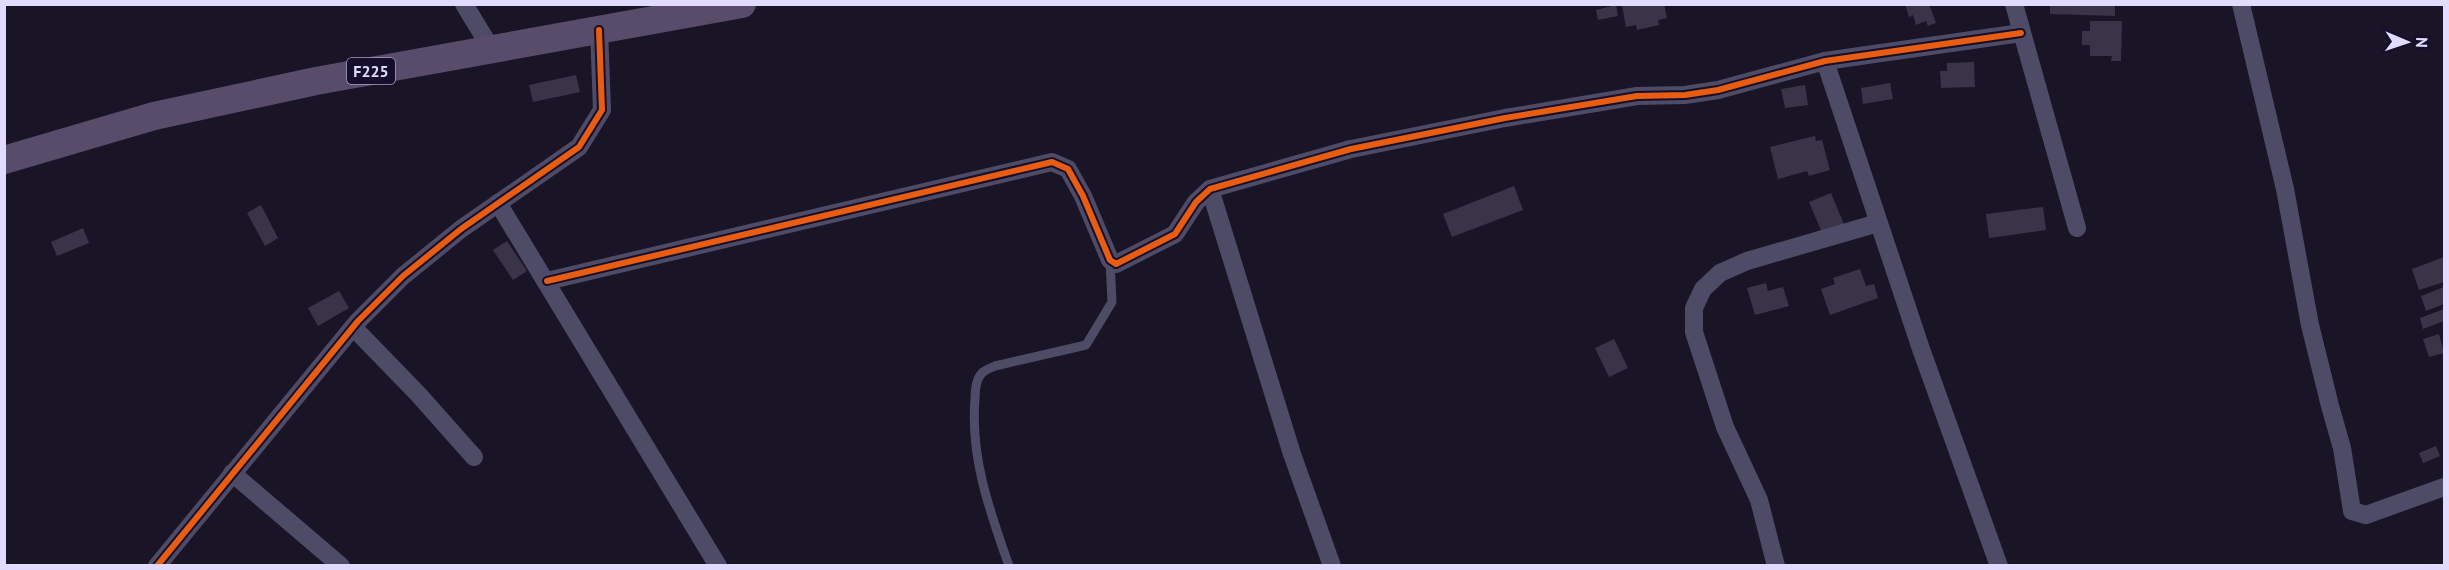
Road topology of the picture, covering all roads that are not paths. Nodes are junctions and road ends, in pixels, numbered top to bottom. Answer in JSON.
{"nodes":[{"id":1,"x":464,"y":4,"type":"edge"},
{"id":2,"x":742,"y":4,"type":"edge"},
{"id":3,"x":2014,"y":4,"type":"edge"},
{"id":4,"x":2241,"y":4,"type":"edge"},
{"id":5,"x":599,"y":30,"type":"junction"},
{"id":6,"x":2021,"y":33,"type":"junction"},
{"id":7,"x":492,"y":50,"type":"junction"},
{"id":8,"x":1826,"y":61,"type":"junction"},
{"id":9,"x":4,"y":160,"type":"edge"},
{"id":10,"x":1210,"y":189,"type":"junction"},
{"id":11,"x":498,"y":203,"type":"junction"},
{"id":12,"x":1878,"y":223,"type":"junction"},
{"id":13,"x":2077,"y":228,"type":"dead end"},
{"id":14,"x":1110,"y":260,"type":"junction"},
{"id":15,"x":547,"y":281,"type":"junction"},
{"id":16,"x":353,"y":327,"type":"junction"},
{"id":17,"x":474,"y":458,"type":"dead end"},
{"id":18,"x":232,"y":473,"type":"junction"},
{"id":19,"x":2445,"y":488,"type":"edge"},
{"id":20,"x":157,"y":566,"type":"edge"},
{"id":21,"x":341,"y":566,"type":"edge"},
{"id":22,"x":718,"y":566,"type":"edge"},
{"id":23,"x":1009,"y":566,"type":"edge"},
{"id":24,"x":1332,"y":566,"type":"edge"},
{"id":25,"x":1776,"y":566,"type":"edge"},
{"id":26,"x":1999,"y":566,"type":"edge"}],
"edges":[{"from":1,"to":7,"type":"street"},
{"from":2,"to":5,"type":"main road","number":"F225"},
{"from":3,"to":6,"type":"street"},
{"from":4,"to":19,"type":"street"},
{"from":5,"to":7,"type":"main road","number":"F225"},
{"from":5,"to":11,"type":"street"},
{"from":6,"to":8,"type":"street"},
{"from":6,"to":13,"type":"street"},
{"from":7,"to":9,"type":"main road","number":"F225"},
{"from":8,"to":10,"type":"street"},
{"from":8,"to":12,"type":"street"},
{"from":10,"to":14,"type":"street"},
{"from":10,"to":24,"type":"street"},
{"from":11,"to":15,"type":"street"},
{"from":11,"to":16,"type":"street"},
{"from":12,"to":25,"type":"street"},
{"from":12,"to":26,"type":"street"},
{"from":14,"to":15,"type":"street"},
{"from":14,"to":23,"type":"lane"},
{"from":15,"to":22,"type":"street"},
{"from":16,"to":17,"type":"street"},
{"from":16,"to":18,"type":"street"},
{"from":18,"to":20,"type":"street"},
{"from":18,"to":21,"type":"street"}]}
